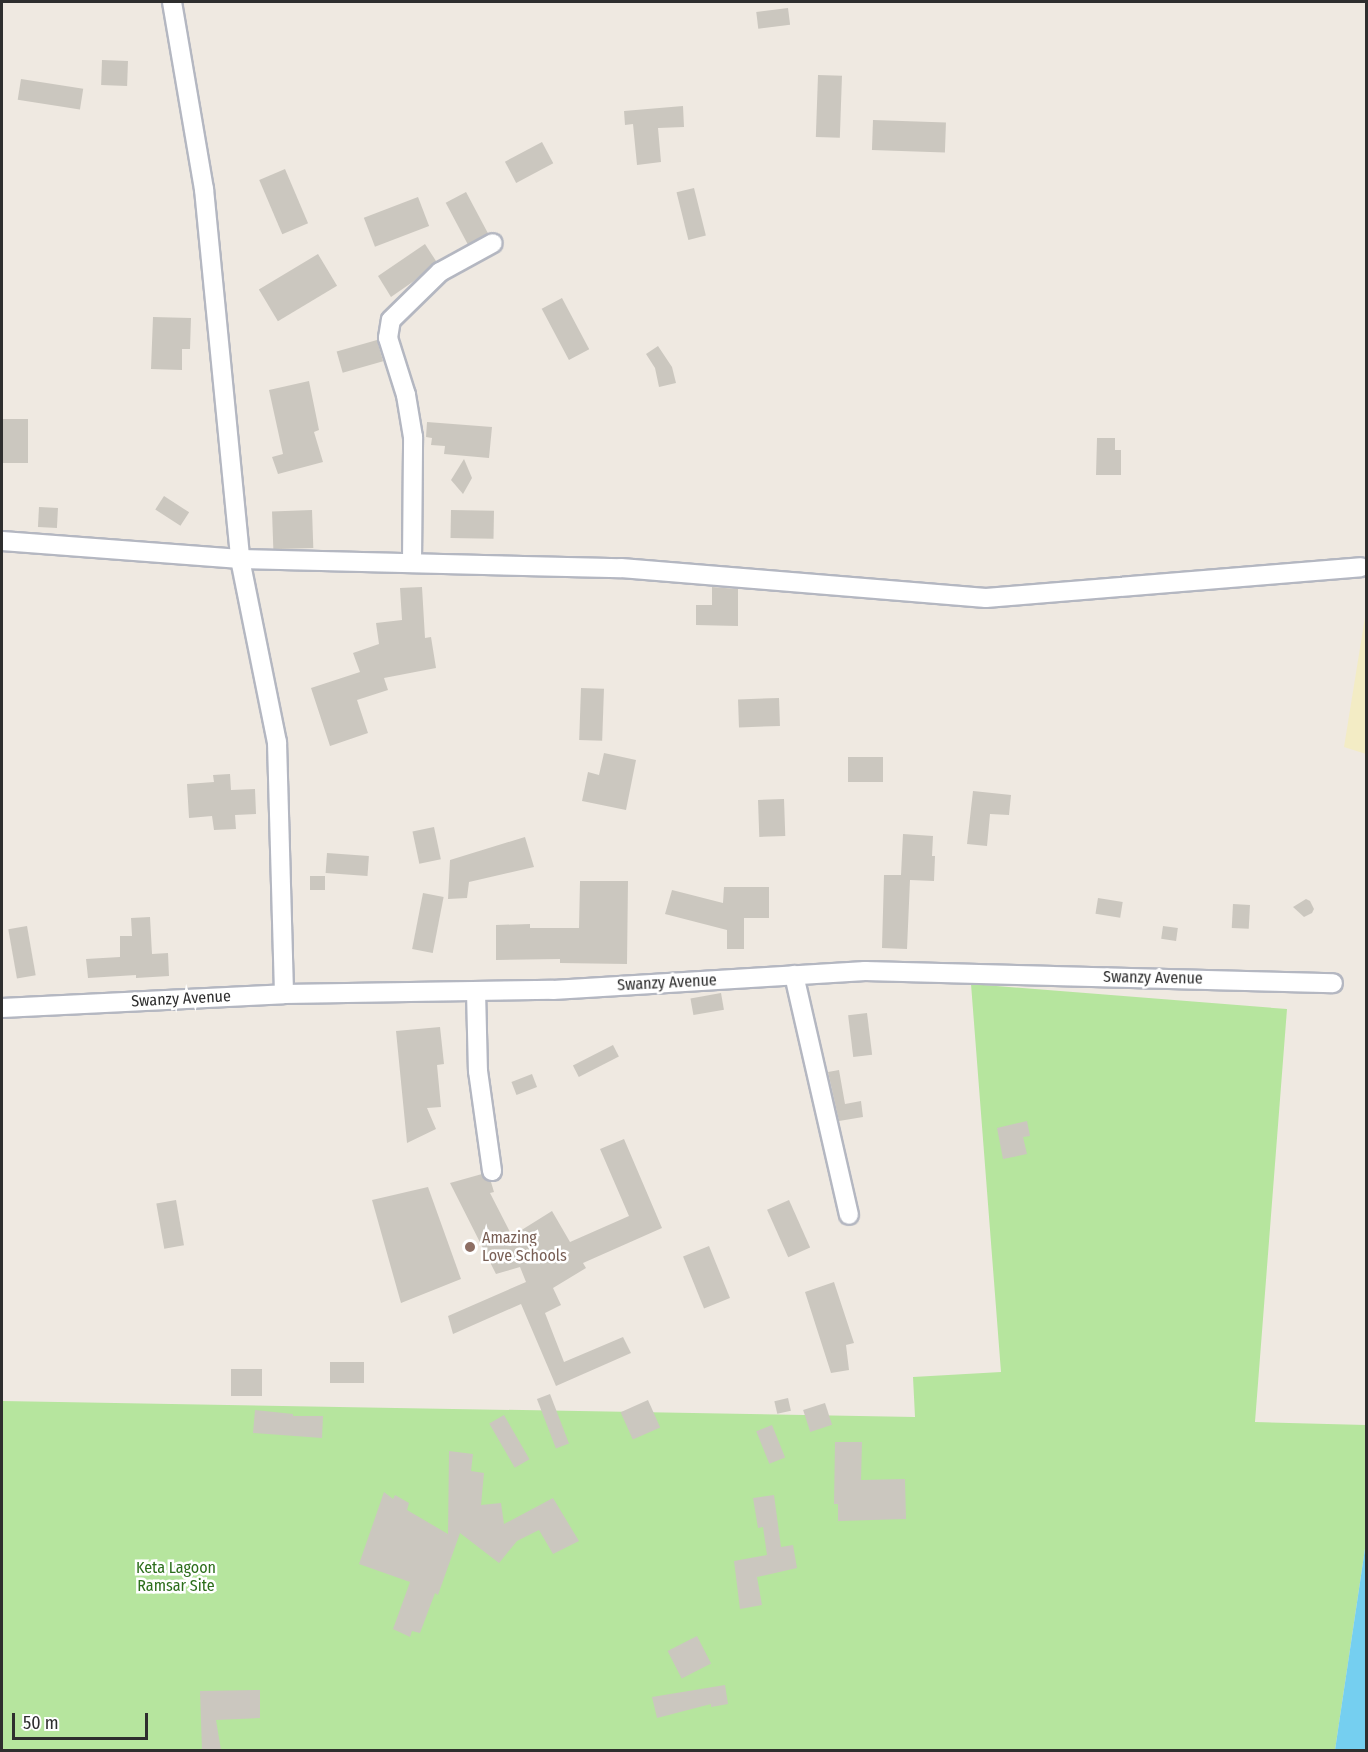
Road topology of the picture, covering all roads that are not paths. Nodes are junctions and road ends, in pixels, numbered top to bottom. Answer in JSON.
{"nodes":[{"id":1,"x":172,"y":2,"type":"edge"},
{"id":2,"x":493,"y":243,"type":"dead end"},
{"id":3,"x":2,"y":541,"type":"edge"},
{"id":4,"x":240,"y":559,"type":"junction"},
{"id":5,"x":412,"y":563,"type":"junction"},
{"id":6,"x":1361,"y":567,"type":"dead end"},
{"id":7,"x":794,"y":975,"type":"junction"},
{"id":8,"x":1333,"y":983,"type":"dead end"},
{"id":9,"x":476,"y":991,"type":"junction"},
{"id":10,"x":284,"y":994,"type":"junction"},
{"id":11,"x":2,"y":1008,"type":"edge"},
{"id":12,"x":492,"y":1171,"type":"dead end"},
{"id":13,"x":849,"y":1215,"type":"dead end"}],
"edges":[{"from":1,"to":4,"type":"street"},
{"from":2,"to":5,"type":"street"},
{"from":3,"to":4,"type":"street"},
{"from":4,"to":5,"type":"street"},
{"from":4,"to":10,"type":"street"},
{"from":5,"to":6,"type":"street"},
{"from":7,"to":8,"type":"street","name":"Swanzy Avenue"},
{"from":7,"to":9,"type":"street","name":"Swanzy Avenue"},
{"from":7,"to":13,"type":"street"},
{"from":9,"to":10,"type":"street","name":"Swanzy Avenue"},
{"from":9,"to":12,"type":"street"},
{"from":10,"to":11,"type":"street","name":"Swanzy Avenue"}]}
